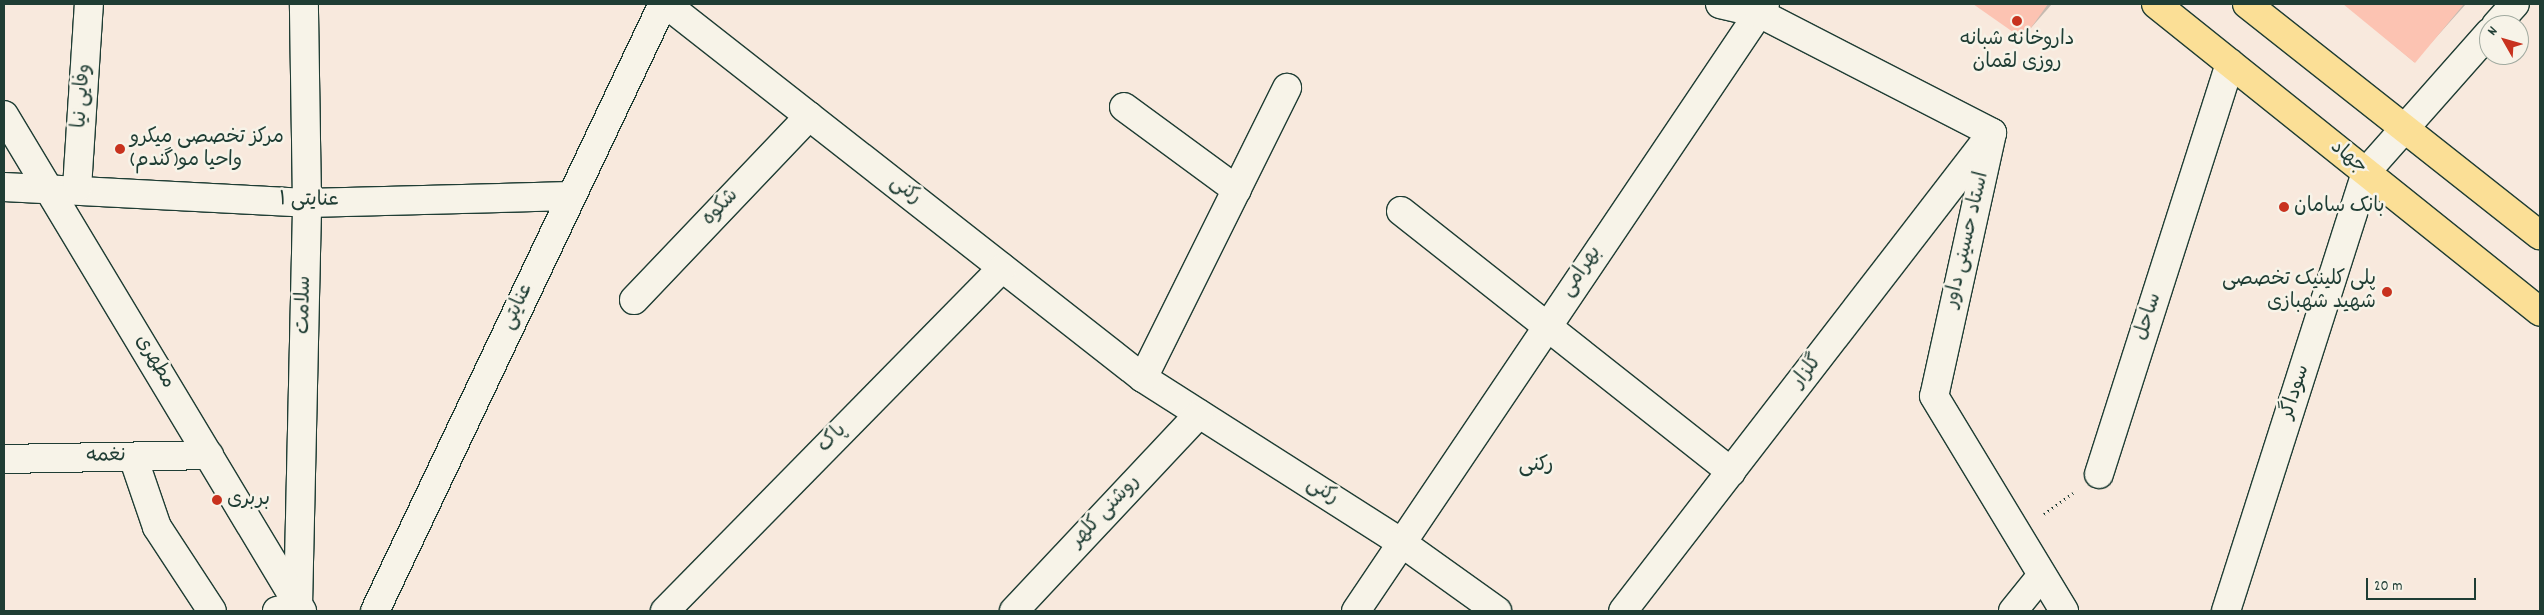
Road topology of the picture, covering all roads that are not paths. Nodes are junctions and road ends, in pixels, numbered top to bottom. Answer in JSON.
{"nodes":[{"id":1,"x":89,"y":4,"type":"edge"},
{"id":2,"x":304,"y":4,"type":"edge"},
{"id":3,"x":664,"y":4,"type":"edge"},
{"id":4,"x":1720,"y":4,"type":"edge"},
{"id":5,"x":2156,"y":4,"type":"edge"},
{"id":6,"x":2247,"y":4,"type":"edge"},
{"id":7,"x":2515,"y":4,"type":"edge"},
{"id":8,"x":1762,"y":8,"type":"edge"},
{"id":9,"x":2505,"y":15,"type":"edge"},
{"id":10,"x":2479,"y":45,"type":"edge"},
{"id":11,"x":2230,"y":64,"type":"junction"},
{"id":12,"x":1287,"y":88,"type":"dead end"},
{"id":13,"x":1124,"y":107,"type":"dead end"},
{"id":14,"x":4,"y":115,"type":"edge"},
{"id":15,"x":809,"y":116,"type":"junction"},
{"id":16,"x":2406,"y":129,"type":"junction"},
{"id":17,"x":1992,"y":133,"type":"junction"},
{"id":18,"x":2366,"y":172,"type":"junction"},
{"id":19,"x":49,"y":186,"type":"junction"},
{"id":20,"x":4,"y":187,"type":"edge"},
{"id":21,"x":77,"y":188,"type":"junction"},
{"id":22,"x":1237,"y":190,"type":"junction"},
{"id":23,"x":570,"y":196,"type":"junction"},
{"id":24,"x":307,"y":203,"type":"junction"},
{"id":25,"x":1401,"y":211,"type":"dead end"},
{"id":26,"x":2540,"y":235,"type":"edge"},
{"id":27,"x":1002,"y":268,"type":"junction"},
{"id":28,"x":634,"y":300,"type":"dead end"},
{"id":29,"x":2540,"y":312,"type":"edge"},
{"id":30,"x":1546,"y":325,"type":"junction"},
{"id":31,"x":1143,"y":378,"type":"junction"},
{"id":32,"x":1199,"y":414,"type":"junction"},
{"id":33,"x":209,"y":456,"type":"junction"},
{"id":34,"x":133,"y":457,"type":"junction"},
{"id":35,"x":4,"y":459,"type":"edge"},
{"id":36,"x":1731,"y":472,"type":"junction"},
{"id":37,"x":2099,"y":474,"type":"road end"},
{"id":38,"x":1402,"y":543,"type":"junction"},
{"id":39,"x":2042,"y":575,"type":"junction"},
{"id":40,"x":292,"y":609,"type":"edge"},
{"id":41,"x":212,"y":611,"type":"edge"},
{"id":42,"x":375,"y":611,"type":"edge"},
{"id":43,"x":665,"y":611,"type":"edge"},
{"id":44,"x":1014,"y":611,"type":"edge"},
{"id":45,"x":1356,"y":611,"type":"edge"},
{"id":46,"x":1497,"y":611,"type":"edge"},
{"id":47,"x":1623,"y":611,"type":"edge"},
{"id":48,"x":2013,"y":611,"type":"edge"},
{"id":49,"x":2064,"y":611,"type":"edge"},
{"id":50,"x":2226,"y":611,"type":"edge"}],
"edges":[{"from":1,"to":21,"type":"street","name":"وفایی نیا"},
{"from":2,"to":24,"type":"street","name":"سلامت"},
{"from":3,"to":15,"type":"street","name":"رکنی"},
{"from":3,"to":23,"type":"street","name":"عنایتی"},
{"from":4,"to":8,"type":"street"},
{"from":5,"to":11,"type":"main road","name":"جهاد"},
{"from":6,"to":16,"type":"main road"},
{"from":7,"to":9,"type":"street"},
{"from":8,"to":17,"type":"street"},
{"from":8,"to":30,"type":"street","name":"بهرامی"},
{"from":10,"to":16,"type":"street"},
{"from":11,"to":18,"type":"main road","name":"جهاد"},
{"from":11,"to":37,"type":"street","name":"ساحل"},
{"from":12,"to":22,"type":"street"},
{"from":13,"to":22,"type":"street"},
{"from":14,"to":19,"type":"street","name":"مطهری"},
{"from":15,"to":27,"type":"street","name":"رکنی"},
{"from":15,"to":28,"type":"street","name":"شکوه"},
{"from":16,"to":18,"type":"street"},
{"from":16,"to":26,"type":"main road"},
{"from":17,"to":36,"type":"street","name":"گلزار"},
{"from":17,"to":39,"type":"street","name":"استاد حسینی داور"},
{"from":18,"to":29,"type":"main road","name":"جهاد"},
{"from":18,"to":50,"type":"street","name":"سوداگر"},
{"from":19,"to":20,"type":"street","name":"عنایتی ۱"},
{"from":19,"to":21,"type":"street","name":"عنایتی ۱"},
{"from":19,"to":33,"type":"street","name":"مطهری"},
{"from":21,"to":24,"type":"street","name":"عنایتی ۱"},
{"from":22,"to":31,"type":"street"},
{"from":23,"to":24,"type":"street","name":"عنایتی ۱"},
{"from":23,"to":42,"type":"street","name":"عنایتی"},
{"from":24,"to":40,"type":"street","name":"سلامت"},
{"from":25,"to":30,"type":"street"},
{"from":27,"to":31,"type":"street","name":"رکنی"},
{"from":27,"to":43,"type":"street","name":"پاک"},
{"from":30,"to":36,"type":"street"},
{"from":30,"to":38,"type":"street","name":"بهرامی"},
{"from":31,"to":32,"type":"street","name":"رکنی"},
{"from":32,"to":38,"type":"street","name":"رکنی"},
{"from":32,"to":44,"type":"street","name":"روشنی کلهر"},
{"from":33,"to":34,"type":"street","name":"نغمه"},
{"from":33,"to":40,"type":"street","name":"مطهری"},
{"from":34,"to":35,"type":"street","name":"نغمه"},
{"from":34,"to":41,"type":"street"},
{"from":36,"to":47,"type":"street","name":"گلزار"},
{"from":38,"to":45,"type":"street","name":"بهرامی"},
{"from":38,"to":46,"type":"street","name":"رکنی"},
{"from":39,"to":48,"type":"street"},
{"from":39,"to":49,"type":"street","name":"استاد حسینی داور"}]}
